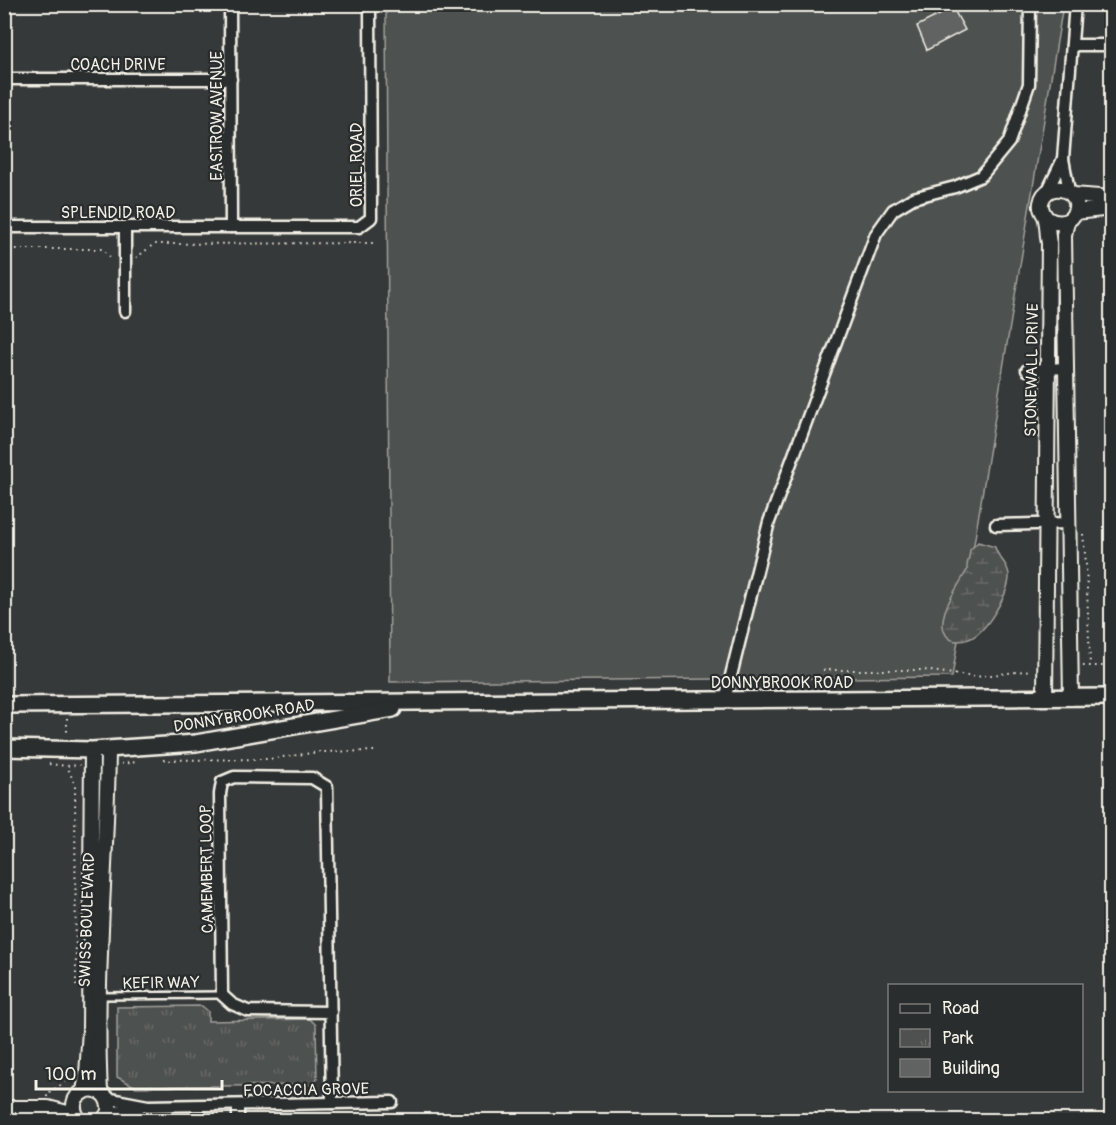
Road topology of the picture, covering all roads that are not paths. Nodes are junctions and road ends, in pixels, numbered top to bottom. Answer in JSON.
{"nodes":[{"id":1,"x":230,"y":4,"type":"edge"},
{"id":2,"x":370,"y":4,"type":"edge"},
{"id":3,"x":1030,"y":4,"type":"edge"},
{"id":4,"x":1075,"y":4,"type":"edge"},
{"id":5,"x":1072,"y":45,"type":"junction"},
{"id":6,"x":1112,"y":45,"type":"edge"},
{"id":7,"x":4,"y":79,"type":"edge"},
{"id":8,"x":231,"y":79,"type":"junction"},
{"id":9,"x":1063,"y":159,"type":"junction"},
{"id":10,"x":1047,"y":192,"type":"junction"},
{"id":11,"x":1071,"y":193,"type":"junction"},
{"id":12,"x":1112,"y":198,"type":"edge"},
{"id":13,"x":1112,"y":208,"type":"edge"},
{"id":14,"x":1071,"y":216,"type":"junction"},
{"id":15,"x":1046,"y":218,"type":"junction"},
{"id":16,"x":4,"y":227,"type":"edge"},
{"id":17,"x":231,"y":227,"type":"junction"},
{"id":18,"x":125,"y":228,"type":"junction"},
{"id":19,"x":125,"y":311,"type":"dead end"},
{"id":20,"x":1066,"y":368,"type":"junction"},
{"id":21,"x":1047,"y":369,"type":"junction"},
{"id":22,"x":1028,"y":370,"type":"dead end"},
{"id":23,"x":1068,"y":523,"type":"junction"},
{"id":24,"x":1047,"y":524,"type":"junction"},
{"id":25,"x":996,"y":525,"type":"dead end"},
{"id":26,"x":1112,"y":697,"type":"edge"},
{"id":27,"x":1045,"y":698,"type":"junction"},
{"id":28,"x":1071,"y":698,"type":"junction"},
{"id":29,"x":725,"y":700,"type":"junction"},
{"id":30,"x":452,"y":701,"type":"junction"},
{"id":31,"x":4,"y":705,"type":"edge"},
{"id":32,"x":4,"y":748,"type":"edge"},
{"id":33,"x":108,"y":756,"type":"junction"},
{"id":34,"x":92,"y":758,"type":"junction"},
{"id":35,"x":222,"y":995,"type":"junction"},
{"id":36,"x":100,"y":996,"type":"junction"},
{"id":37,"x":331,"y":1012,"type":"junction"},
{"id":38,"x":80,"y":1095,"type":"junction"},
{"id":39,"x":103,"y":1095,"type":"junction"},
{"id":40,"x":392,"y":1102,"type":"dead end"},
{"id":41,"x":332,"y":1103,"type":"junction"},
{"id":42,"x":238,"y":1105,"type":"junction"},
{"id":43,"x":148,"y":1106,"type":"junction"},
{"id":44,"x":4,"y":1108,"type":"edge"},
{"id":45,"x":48,"y":1108,"type":"junction"},
{"id":46,"x":106,"y":1117,"type":"edge"},
{"id":47,"x":77,"y":1118,"type":"edge"},
{"id":48,"x":238,"y":1120,"type":"edge"}],
"edges":[{"from":1,"to":8,"type":"street","name":"EASTROW AVENUE"},
{"from":2,"to":17,"type":"street","name":"ORIEL ROAD"},
{"from":3,"to":29,"type":"street"},
{"from":4,"to":5,"type":"street"},
{"from":5,"to":6,"type":"street"},
{"from":5,"to":9,"type":"street"},
{"from":7,"to":8,"type":"street","name":"COACH DRIVE"},
{"from":8,"to":17,"type":"street","name":"EASTROW AVENUE"},
{"from":9,"to":10,"type":"street"},
{"from":9,"to":11,"type":"street"},
{"from":10,"to":11,"type":"street"},
{"from":10,"to":15,"type":"street"},
{"from":11,"to":12,"type":"street"},
{"from":11,"to":14,"type":"street"},
{"from":13,"to":14,"type":"street"},
{"from":14,"to":15,"type":"street"},
{"from":14,"to":20,"type":"street","name":"STONEWALL DRIVE"},
{"from":15,"to":21,"type":"street","name":"STONEWALL DRIVE"},
{"from":16,"to":18,"type":"street","name":"SPLENDID ROAD"},
{"from":17,"to":18,"type":"street","name":"SPLENDID ROAD"},
{"from":18,"to":19,"type":"street"},
{"from":20,"to":21,"type":"street"},
{"from":20,"to":23,"type":"street","name":"STONEWALL DRIVE"},
{"from":21,"to":22,"type":"street"},
{"from":21,"to":24,"type":"street","name":"STONEWALL DRIVE"},
{"from":23,"to":24,"type":"street"},
{"from":23,"to":28,"type":"street","name":"STONEWALL DRIVE"},
{"from":24,"to":25,"type":"street"},
{"from":24,"to":27,"type":"street","name":"STONEWALL DRIVE"},
{"from":26,"to":28,"type":"main road","name":"DONNYBROOK ROAD"},
{"from":27,"to":28,"type":"main road","name":"DONNYBROOK ROAD"},
{"from":27,"to":29,"type":"main road","name":"DONNYBROOK ROAD"},
{"from":29,"to":30,"type":"main road","name":"DONNYBROOK ROAD"},
{"from":30,"to":31,"type":"main road","name":"DONNYBROOK ROAD"},
{"from":30,"to":33,"type":"main road","name":"DONNYBROOK ROAD"},
{"from":32,"to":34,"type":"main road","name":"DONNYBROOK ROAD"},
{"from":33,"to":34,"type":"main road","name":"DONNYBROOK ROAD"},
{"from":33,"to":36,"type":"street","name":"SWISS BOULEVARD"},
{"from":34,"to":38,"type":"street","name":"SWISS BOULEVARD"},
{"from":35,"to":36,"type":"lane","name":"KEFIR WAY"},
{"from":35,"to":37,"type":"street"},
{"from":35,"to":37,"type":"street","name":"CAMEMBERT LOOP"},
{"from":36,"to":39,"type":"street","name":"SWISS BOULEVARD"},
{"from":37,"to":41,"type":"street","name":"CAMEMBERT LOOP"},
{"from":38,"to":39,"type":"street"},
{"from":38,"to":45,"type":"street"},
{"from":38,"to":47,"type":"street","name":"SWISS BOULEVARD"},
{"from":39,"to":43,"type":"street","name":"FOCACCIA GROVE"},
{"from":39,"to":46,"type":"street","name":"SWISS BOULEVARD"},
{"from":40,"to":41,"type":"street","name":"FOCACCIA GROVE"},
{"from":41,"to":42,"type":"street","name":"FOCACCIA GROVE"},
{"from":42,"to":43,"type":"street","name":"FOCACCIA GROVE"},
{"from":42,"to":48,"type":"street"},
{"from":43,"to":46,"type":"street","name":"FOCACCIA GROVE"},
{"from":44,"to":45,"type":"street"},
{"from":45,"to":47,"type":"street"}]}
